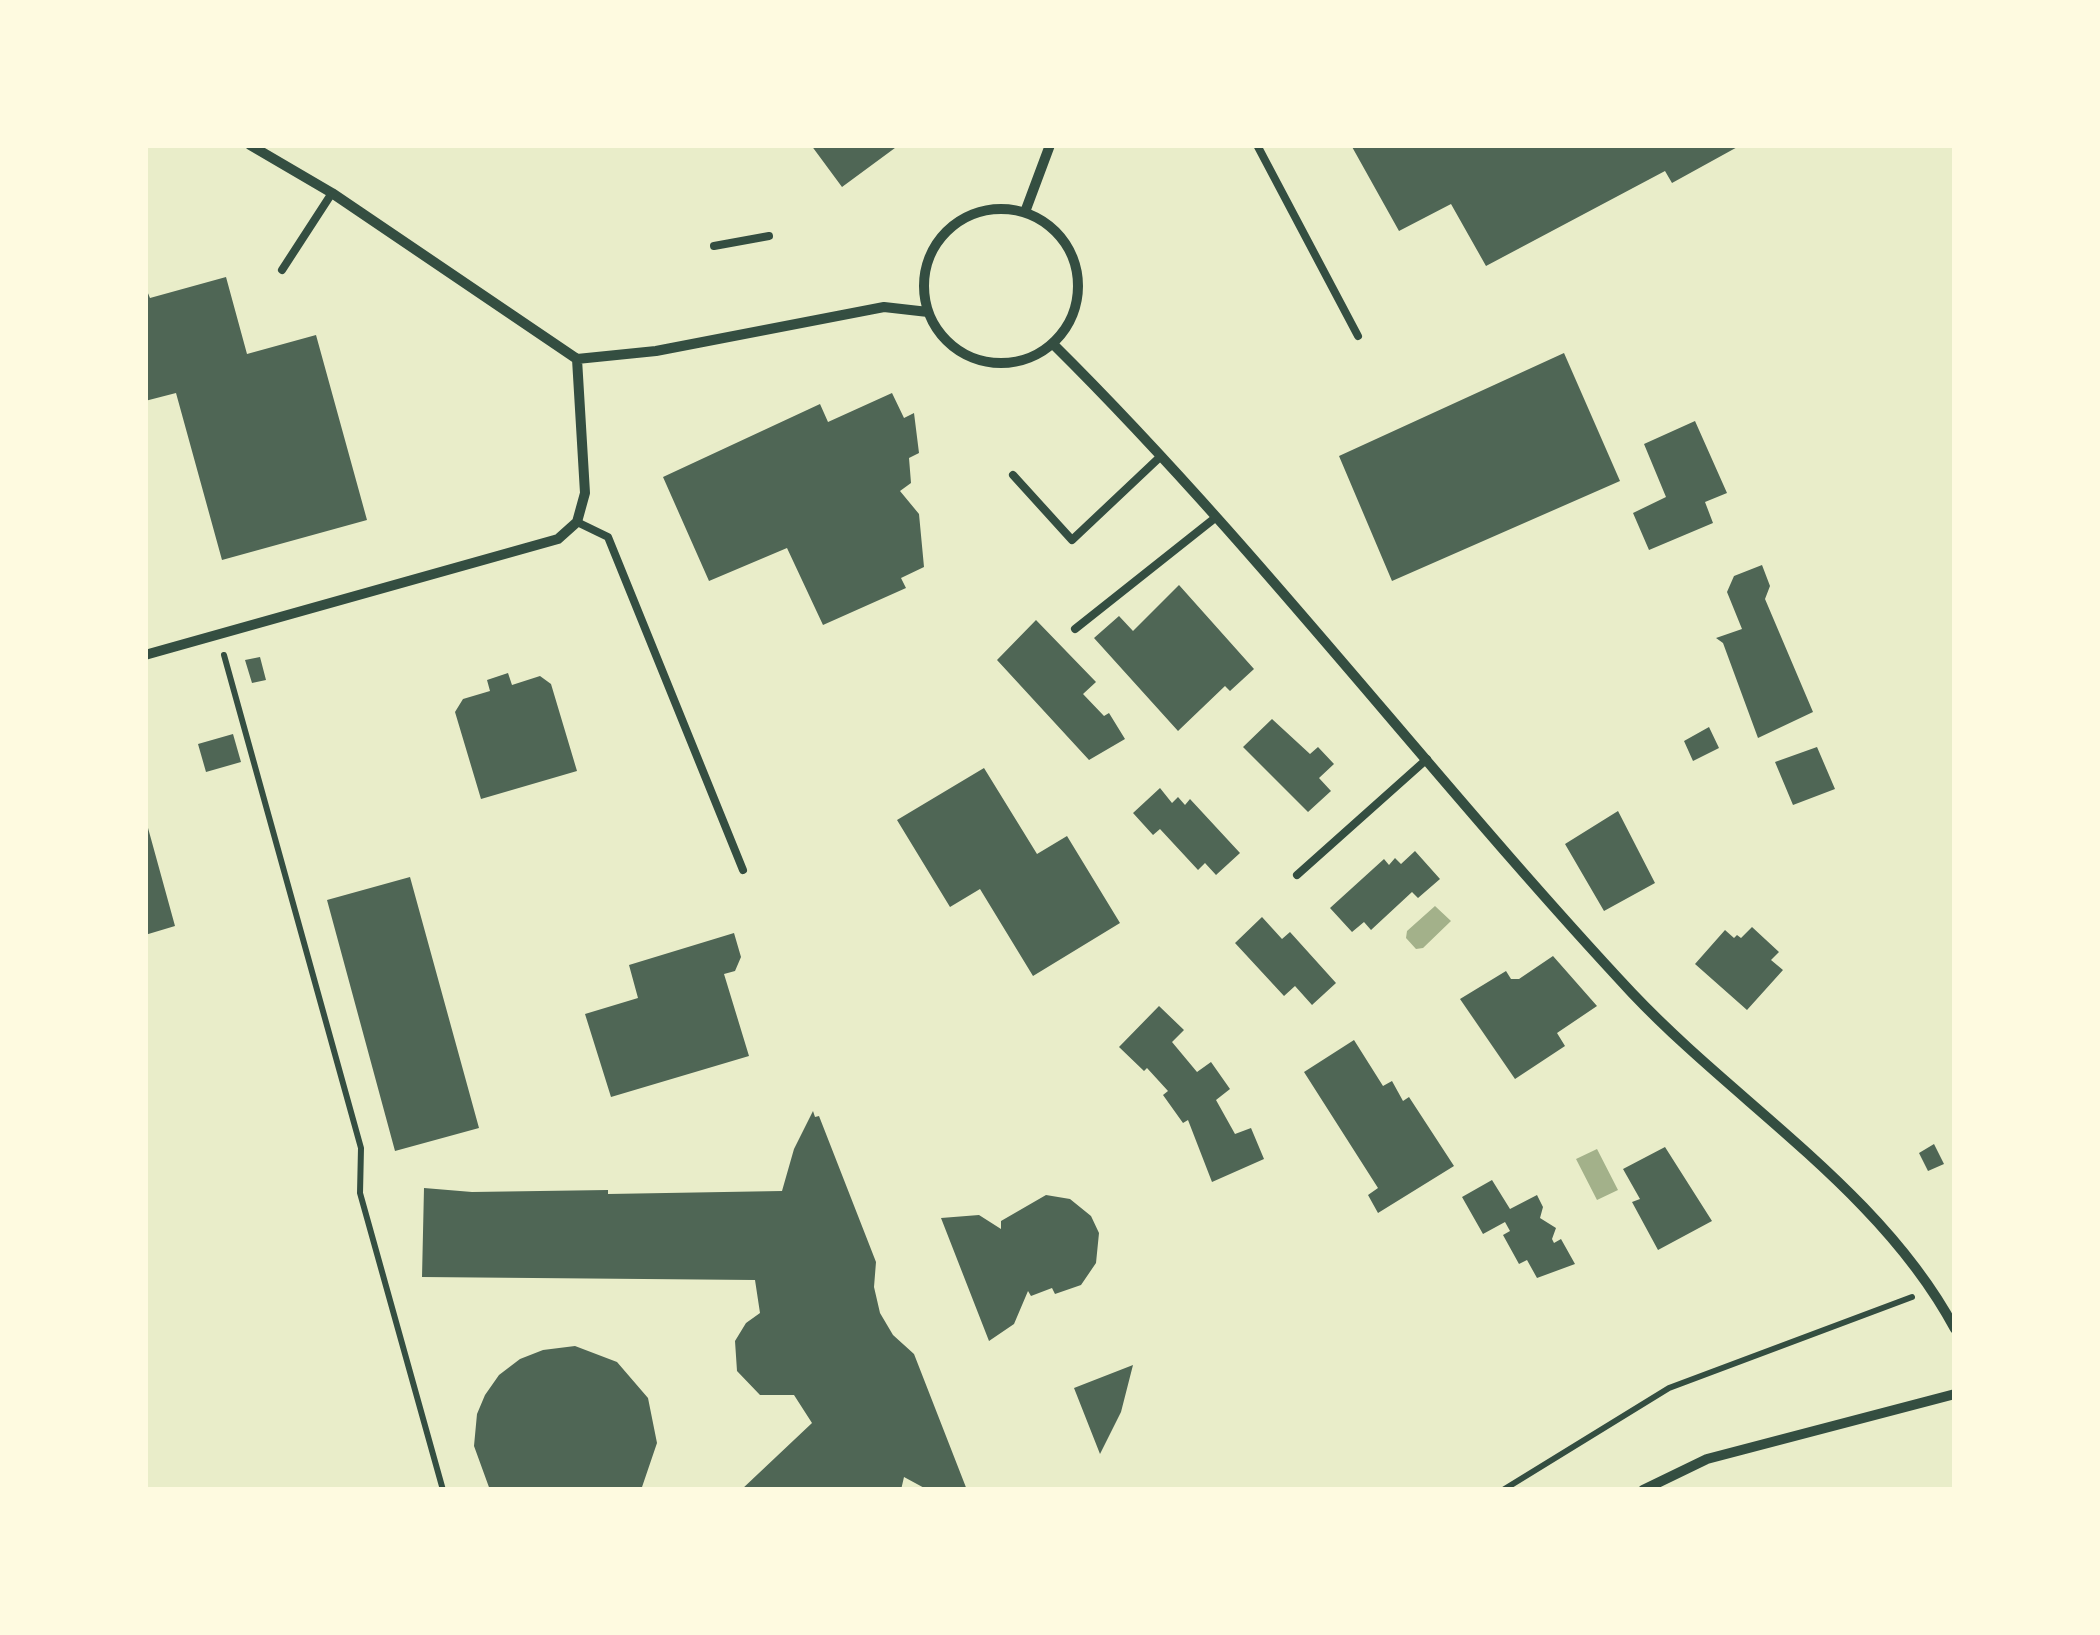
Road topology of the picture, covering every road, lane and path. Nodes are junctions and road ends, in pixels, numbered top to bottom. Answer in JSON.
{"nodes":[{"id":1,"x":250,"y":145,"type":"edge"},
{"id":2,"x":1050,"y":145,"type":"edge"},
{"id":3,"x":1257,"y":145,"type":"edge"},
{"id":4,"x":332,"y":193,"type":"junction"},
{"id":5,"x":1026,"y":212,"type":"junction"},
{"id":6,"x":769,"y":236,"type":"dead end"},
{"id":7,"x":714,"y":246,"type":"dead end"},
{"id":8,"x":282,"y":270,"type":"dead end"},
{"id":9,"x":928,"y":312,"type":"junction"},
{"id":10,"x":1358,"y":336,"type":"dead end"},
{"id":11,"x":1054,"y":344,"type":"junction"},
{"id":12,"x":578,"y":359,"type":"junction"},
{"id":13,"x":1161,"y":456,"type":"junction"},
{"id":14,"x":1013,"y":475,"type":"dead end"},
{"id":15,"x":1215,"y":518,"type":"junction"},
{"id":16,"x":578,"y":522,"type":"junction"},
{"id":17,"x":1075,"y":629,"type":"dead end"},
{"id":18,"x":218,"y":635,"type":"junction"},
{"id":19,"x":145,"y":655,"type":"edge"},
{"id":20,"x":1427,"y":759,"type":"junction"},
{"id":21,"x":743,"y":870,"type":"dead end"},
{"id":22,"x":1297,"y":875,"type":"dead end"},
{"id":23,"x":1934,"y":1289,"type":"junction"},
{"id":24,"x":1955,"y":1330,"type":"edge"},
{"id":25,"x":1955,"y":1394,"type":"edge"},
{"id":26,"x":443,"y":1490,"type":"edge"},
{"id":27,"x":1503,"y":1490,"type":"edge"},
{"id":28,"x":1642,"y":1490,"type":"edge"}],
"edges":[{"from":1,"to":4,"type":"street"},
{"from":2,"to":5,"type":"street"},
{"from":3,"to":10,"type":"lane"},
{"from":4,"to":8,"type":"lane"},
{"from":4,"to":12,"type":"street"},
{"from":5,"to":9,"type":"street"},
{"from":5,"to":11,"type":"street"},
{"from":6,"to":7,"type":"lane"},
{"from":9,"to":11,"type":"street"},
{"from":9,"to":12,"type":"street"},
{"from":11,"to":13,"type":"street"},
{"from":12,"to":16,"type":"street"},
{"from":13,"to":14,"type":"lane"},
{"from":13,"to":15,"type":"street"},
{"from":15,"to":17,"type":"lane"},
{"from":15,"to":20,"type":"street"},
{"from":16,"to":18,"type":"street"},
{"from":16,"to":21,"type":"lane"},
{"from":18,"to":19,"type":"street"},
{"from":18,"to":26,"type":"path"},
{"from":20,"to":22,"type":"lane"},
{"from":20,"to":23,"type":"street"},
{"from":23,"to":24,"type":"street"},
{"from":23,"to":27,"type":"path"},
{"from":25,"to":28,"type":"street"}]}
